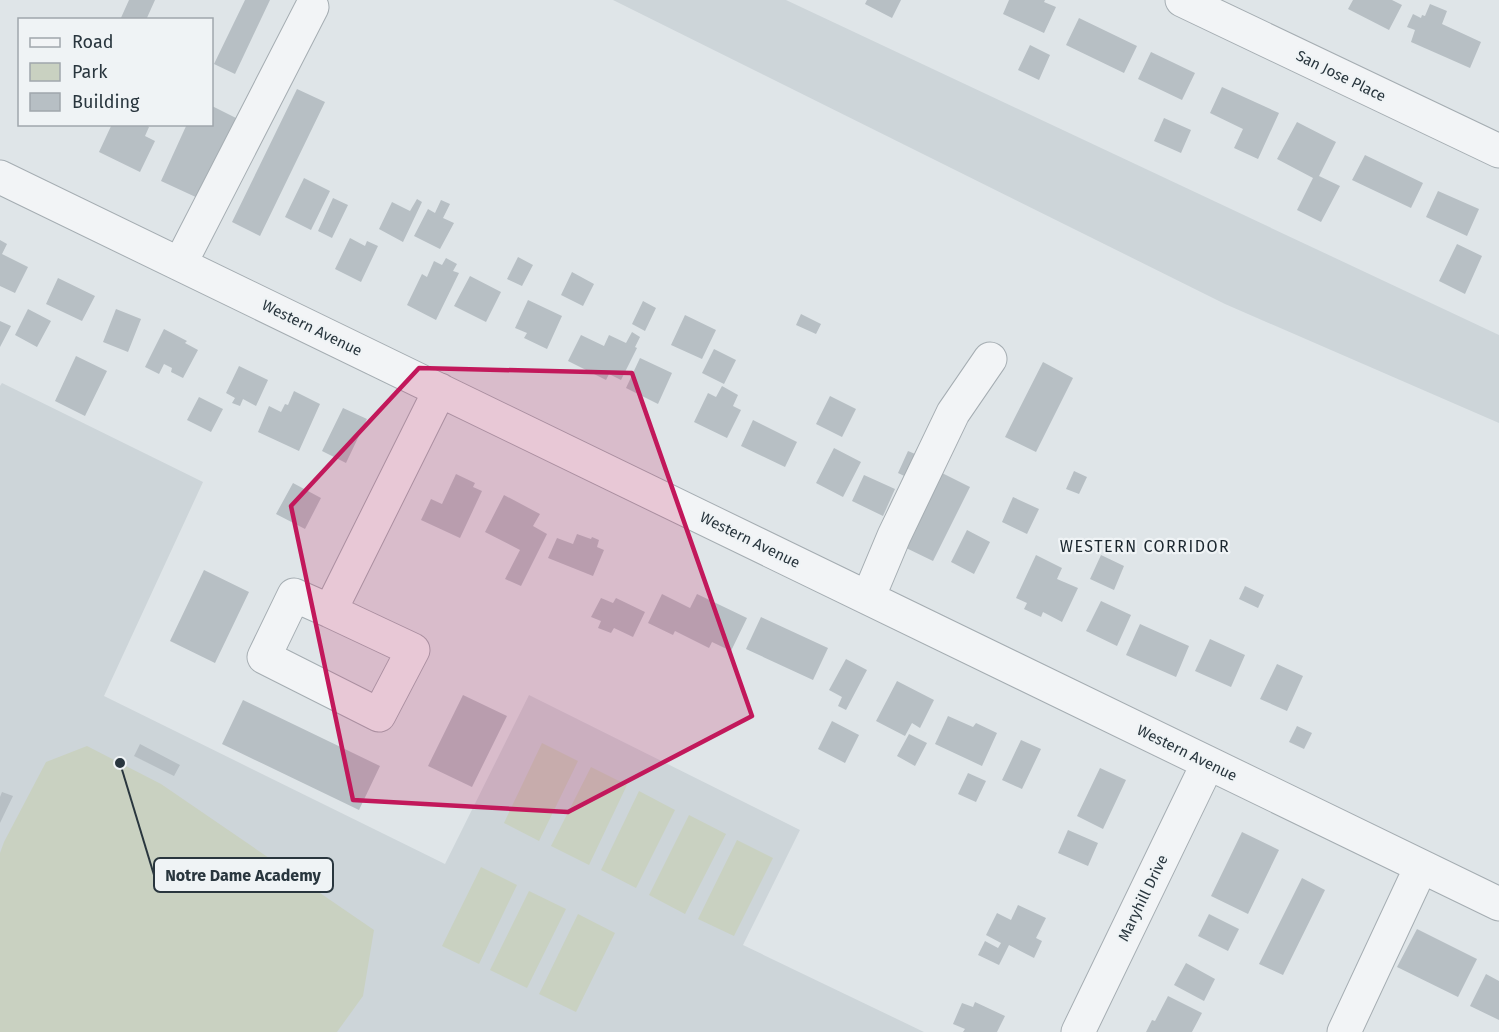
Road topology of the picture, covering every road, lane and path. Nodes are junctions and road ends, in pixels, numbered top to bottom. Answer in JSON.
{"nodes":[{"id":1,"x":1182,"y":0,"type":"edge"},
{"id":2,"x":312,"y":7,"type":"dead end"},
{"id":3,"x":1499,"y":151,"type":"edge"},
{"id":4,"x":0,"y":177,"type":"edge"},
{"id":5,"x":180,"y":264,"type":"junction"},
{"id":6,"x":990,"y":359,"type":"dead end"},
{"id":7,"x":440,"y":390,"type":"junction"},
{"id":8,"x":868,"y":598,"type":"junction"},
{"id":9,"x":330,"y":611,"type":"dead end"},
{"id":10,"x":1208,"y":763,"type":"junction"},
{"id":11,"x":1422,"y":867,"type":"junction"},
{"id":12,"x":1499,"y":904,"type":"edge"},
{"id":13,"x":1078,"y":1032,"type":"edge"},
{"id":14,"x":1344,"y":1032,"type":"edge"}],
"edges":[{"from":1,"to":3,"type":"street","name":"San Jose Place"},
{"from":2,"to":5,"type":"street"},
{"from":4,"to":5,"type":"street","name":"Western Avenue"},
{"from":5,"to":7,"type":"street","name":"Western Avenue"},
{"from":6,"to":8,"type":"street"},
{"from":7,"to":8,"type":"street","name":"Western Avenue"},
{"from":7,"to":9,"type":"street"},
{"from":8,"to":10,"type":"street","name":"Western Avenue"},
{"from":10,"to":11,"type":"street","name":"Western Avenue"},
{"from":10,"to":13,"type":"street","name":"Maryhill Drive"},
{"from":11,"to":12,"type":"street","name":"Western Avenue"},
{"from":11,"to":14,"type":"street"}]}
